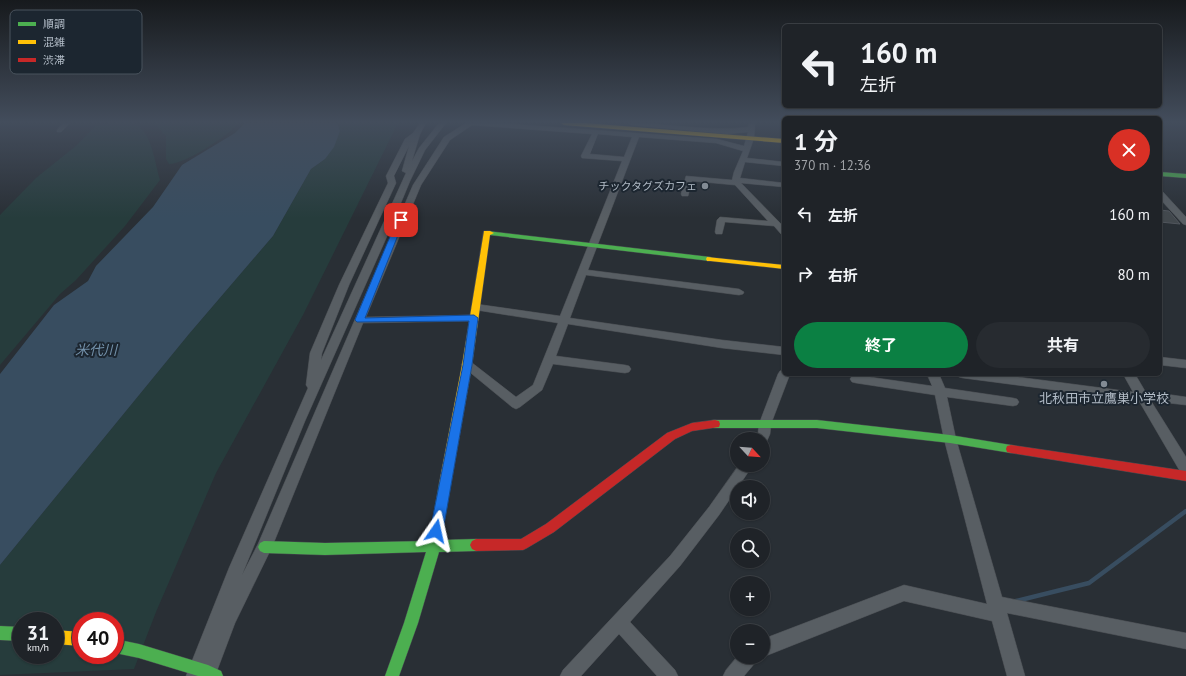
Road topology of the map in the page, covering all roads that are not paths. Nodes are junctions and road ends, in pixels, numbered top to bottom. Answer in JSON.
{"nodes":[{"id":1,"x":401,"y":155,"type":"edge"},
{"id":2,"x":411,"y":155,"type":"edge"},
{"id":3,"x":420,"y":155,"type":"edge"},
{"id":4,"x":430,"y":155,"type":"edge"},
{"id":5,"x":437,"y":155,"type":"edge"},
{"id":6,"x":586,"y":155,"type":"edge"},
{"id":7,"x":628,"y":155,"type":"edge"},
{"id":8,"x":744,"y":155,"type":"edge"},
{"id":9,"x":626,"y":159,"type":"junction"},
{"id":10,"x":743,"y":160,"type":"junction"},
{"id":11,"x":782,"y":164,"type":"edge"},
{"id":12,"x":1162,"y":174,"type":"edge"},
{"id":13,"x":1186,"y":176,"type":"edge"},
{"id":14,"x":406,"y":181,"type":"junction"},
{"id":15,"x":736,"y":181,"type":"junction"},
{"id":16,"x":782,"y":185,"type":"edge"},
{"id":17,"x":685,"y":194,"type":"dead end"},
{"id":18,"x":1162,"y":196,"type":"edge"},
{"id":19,"x":1186,"y":222,"type":"edge"},
{"id":20,"x":776,"y":224,"type":"junction"},
{"id":21,"x":782,"y":230,"type":"edge"},
{"id":22,"x":719,"y":232,"type":"dead end"},
{"id":23,"x":594,"y":245,"type":"junction"},
{"id":24,"x":782,"y":267,"type":"edge"},
{"id":25,"x":582,"y":272,"type":"junction"},
{"id":26,"x":739,"y":292,"type":"dead end"},
{"id":27,"x":476,"y":307,"type":"junction"},
{"id":28,"x":474,"y":318,"type":"junction"},
{"id":29,"x":360,"y":320,"type":"junction"},
{"id":30,"x":562,"y":320,"type":"junction"},
{"id":31,"x":782,"y":351,"type":"edge"},
{"id":32,"x":548,"y":359,"type":"junction"},
{"id":33,"x":1162,"y":361,"type":"edge"},
{"id":34,"x":1186,"y":364,"type":"edge"},
{"id":35,"x":467,"y":365,"type":"junction"},
{"id":36,"x":625,"y":369,"type":"dead end"},
{"id":37,"x":783,"y":376,"type":"edge"},
{"id":38,"x":935,"y":376,"type":"edge"},
{"id":39,"x":979,"y":376,"type":"edge"},
{"id":40,"x":1130,"y":376,"type":"edge"},
{"id":41,"x":856,"y":379,"type":"dead end"},
{"id":42,"x":940,"y":391,"type":"junction"},
{"id":43,"x":311,"y":394,"type":"junction"},
{"id":44,"x":1142,"y":396,"type":"junction"},
{"id":45,"x":1186,"y":401,"type":"edge"},
{"id":46,"x":1013,"y":402,"type":"dead end"},
{"id":47,"x":765,"y":424,"type":"junction"},
{"id":48,"x":764,"y":432,"type":"edge"},
{"id":49,"x":950,"y":439,"type":"junction"},
{"id":50,"x":1186,"y":468,"type":"edge"},
{"id":51,"x":741,"y":472,"type":"edge"},
{"id":52,"x":1186,"y":476,"type":"edge"},
{"id":53,"x":434,"y":546,"type":"junction"},
{"id":54,"x":264,"y":547,"type":"junction"},
{"id":55,"x":996,"y":608,"type":"junction"},
{"id":56,"x":619,"y":622,"type":"junction"},
{"id":57,"x":0,"y":633,"type":"edge"},
{"id":58,"x":12,"y":634,"type":"edge"},
{"id":59,"x":1186,"y":641,"type":"edge"},
{"id":60,"x":770,"y":645,"type":"edge"},
{"id":61,"x":124,"y":648,"type":"edge"},
{"id":62,"x":743,"y":664,"type":"edge"},
{"id":63,"x":201,"y":672,"type":"edge"},
{"id":64,"x":392,"y":676,"type":"edge"},
{"id":65,"x":569,"y":676,"type":"edge"},
{"id":66,"x":669,"y":676,"type":"edge"},
{"id":67,"x":732,"y":676,"type":"edge"},
{"id":68,"x":1016,"y":676,"type":"edge"}],
"edges":[{"from":1,"to":43,"type":"street"},
{"from":2,"to":14,"type":"street"},
{"from":3,"to":14,"type":"street"},
{"from":4,"to":14,"type":"street"},
{"from":5,"to":29,"type":"street"},
{"from":6,"to":9,"type":"street"},
{"from":7,"to":9,"type":"street"},
{"from":8,"to":10,"type":"street"},
{"from":9,"to":23,"type":"street"},
{"from":10,"to":11,"type":"street"},
{"from":10,"to":15,"type":"street"},
{"from":12,"to":13,"type":"street"},
{"from":14,"to":43,"type":"street"},
{"from":15,"to":16,"type":"street"},
{"from":15,"to":17,"type":"street"},
{"from":15,"to":20,"type":"street"},
{"from":18,"to":19,"type":"street"},
{"from":20,"to":21,"type":"street"},
{"from":20,"to":22,"type":"street"},
{"from":23,"to":24,"type":"street"},
{"from":23,"to":25,"type":"street"},
{"from":23,"to":27,"type":"street"},
{"from":25,"to":26,"type":"street"},
{"from":25,"to":30,"type":"street"},
{"from":27,"to":28,"type":"street"},
{"from":27,"to":30,"type":"street"},
{"from":28,"to":29,"type":"street"},
{"from":28,"to":35,"type":"street"},
{"from":29,"to":54,"type":"street"},
{"from":30,"to":31,"type":"street"},
{"from":30,"to":32,"type":"street"},
{"from":32,"to":35,"type":"street"},
{"from":32,"to":36,"type":"street"},
{"from":33,"to":34,"type":"street"},
{"from":35,"to":53,"type":"street"},
{"from":37,"to":47,"type":"street"},
{"from":38,"to":42,"type":"street"},
{"from":39,"to":44,"type":"street"},
{"from":40,"to":44,"type":"street"},
{"from":41,"to":42,"type":"street"},
{"from":42,"to":46,"type":"street"},
{"from":42,"to":49,"type":"street"},
{"from":43,"to":63,"type":"street"},
{"from":44,"to":45,"type":"street"},
{"from":44,"to":50,"type":"street"},
{"from":47,"to":48,"type":"street"},
{"from":47,"to":49,"type":"street"},
{"from":47,"to":53,"type":"street"},
{"from":49,"to":52,"type":"street"},
{"from":49,"to":55,"type":"street"},
{"from":51,"to":56,"type":"street"},
{"from":53,"to":54,"type":"street"},
{"from":53,"to":64,"type":"street"},
{"from":54,"to":63,"type":"street"},
{"from":55,"to":59,"type":"street"},
{"from":55,"to":60,"type":"street"},
{"from":55,"to":68,"type":"street"},
{"from":56,"to":65,"type":"street"},
{"from":56,"to":66,"type":"street"},
{"from":57,"to":58,"type":"street"},
{"from":61,"to":63,"type":"street"},
{"from":62,"to":67,"type":"street"}]}
